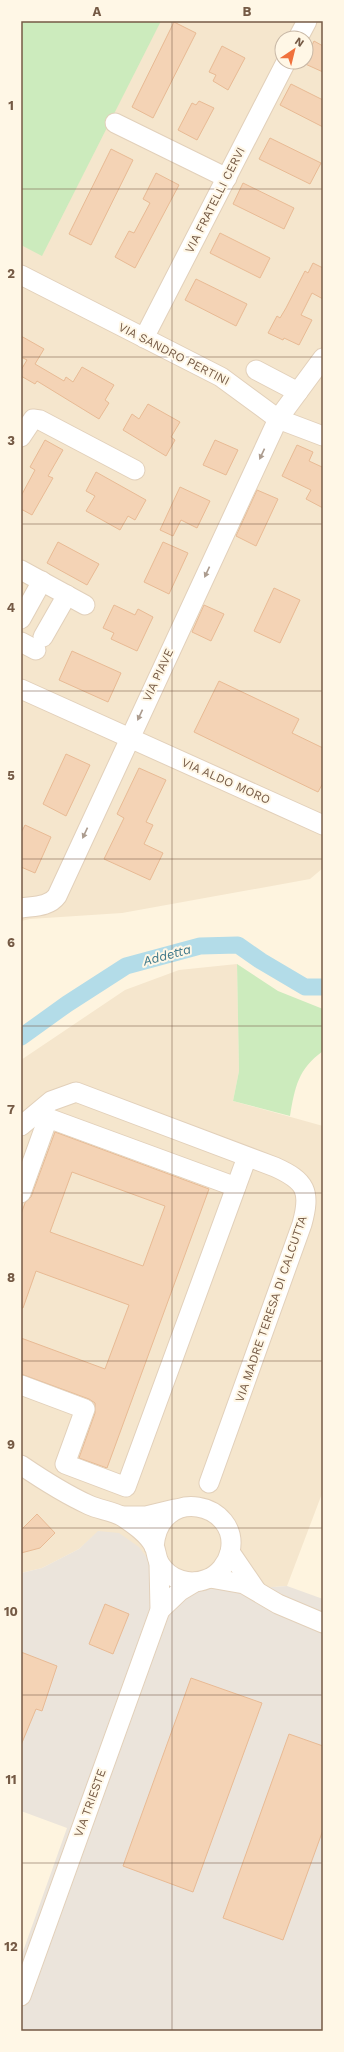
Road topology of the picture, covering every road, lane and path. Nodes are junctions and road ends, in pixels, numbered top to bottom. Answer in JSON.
{"nodes":[{"id":1,"x":307,"y":21,"type":"edge"},
{"id":2,"x":302,"y":30,"type":"edge"},
{"id":3,"x":282,"y":70,"type":"edge"},
{"id":4,"x":115,"y":123,"type":"dead end"},
{"id":5,"x":227,"y":178,"type":"junction"},
{"id":6,"x":21,"y":275,"type":"edge"},
{"id":7,"x":144,"y":338,"type":"junction"},
{"id":8,"x":323,"y":358,"type":"edge"},
{"id":9,"x":256,"y":370,"type":"dead end"},
{"id":10,"x":298,"y":392,"type":"junction"},
{"id":11,"x":278,"y":419,"type":"junction"},
{"id":12,"x":323,"y":436,"type":"edge"},
{"id":13,"x":21,"y":437,"type":"edge"},
{"id":14,"x":135,"y":470,"type":"dead end"},
{"id":15,"x":21,"y":570,"type":"edge"},
{"id":16,"x":42,"y":581,"type":"junction"},
{"id":17,"x":67,"y":595,"type":"junction"},
{"id":18,"x":85,"y":605,"type":"dead end"},
{"id":19,"x":21,"y":619,"type":"edge"},
{"id":20,"x":33,"y":643,"type":"edge"},
{"id":21,"x":21,"y":689,"type":"edge"},
{"id":22,"x":129,"y":738,"type":"junction"},
{"id":23,"x":323,"y":825,"type":"edge"},
{"id":24,"x":21,"y":908,"type":"edge"},
{"id":25,"x":21,"y":1126,"type":"edge"},
{"id":26,"x":247,"y":1157,"type":"junction"},
{"id":27,"x":236,"y":1187,"type":"junction"},
{"id":28,"x":21,"y":1193,"type":"edge"},
{"id":29,"x":21,"y":1385,"type":"edge"},
{"id":30,"x":21,"y":1465,"type":"edge"},
{"id":31,"x":209,"y":1483,"type":"junction"},
{"id":32,"x":184,"y":1507,"type":"junction"},
{"id":33,"x":212,"y":1512,"type":"junction"},
{"id":34,"x":122,"y":1516,"type":"junction"},
{"id":35,"x":230,"y":1552,"type":"junction"},
{"id":36,"x":157,"y":1555,"type":"junction"},
{"id":37,"x":203,"y":1580,"type":"junction"},
{"id":38,"x":256,"y":1590,"type":"junction"},
{"id":39,"x":160,"y":1610,"type":"junction"},
{"id":40,"x":323,"y":1623,"type":"edge"},
{"id":41,"x":21,"y":1996,"type":"edge"}],
"edges":[{"from":1,"to":2,"type":"street"},
{"from":3,"to":5,"type":"street","name":"VIA FRATELLI CERVI"},
{"from":4,"to":5,"type":"street"},
{"from":5,"to":7,"type":"street","name":"VIA FRATELLI CERVI"},
{"from":6,"to":7,"type":"street","name":"VIA SANDRO PERTINI"},
{"from":7,"to":11,"type":"street","name":"VIA SANDRO PERTINI"},
{"from":8,"to":10,"type":"street","name":"VIA PIAVE"},
{"from":9,"to":10,"type":"street"},
{"from":10,"to":11,"type":"street","name":"VIA PIAVE"},
{"from":11,"to":12,"type":"street","name":"VIA SANDRO PERTINI"},
{"from":11,"to":22,"type":"street","name":"VIA PIAVE","one_way":true},
{"from":13,"to":14,"type":"street"},
{"from":15,"to":16,"type":"street"},
{"from":16,"to":17,"type":"street"},
{"from":16,"to":19,"type":"street"},
{"from":17,"to":18,"type":"street"},
{"from":17,"to":20,"type":"street"},
{"from":21,"to":22,"type":"street","name":"VIA ALDO MORO"},
{"from":22,"to":23,"type":"street","name":"VIA ALDO MORO"},
{"from":22,"to":24,"type":"street","name":"VIA PIAVE","one_way":true},
{"from":25,"to":26,"type":"street","name":"VIA MADRE TERESA DI CALCUTTA"},
{"from":26,"to":27,"type":"street"},
{"from":26,"to":31,"type":"street","name":"VIA MADRE TERESA DI CALCUTTA"},
{"from":27,"to":28,"type":"street"},
{"from":27,"to":29,"type":"street"},
{"from":30,"to":34,"type":"street"},
{"from":31,"to":32,"type":"street","name":"VIA MADRE TERESA DI CALCUTTA"},
{"from":31,"to":33,"type":"street","name":"VIA MADRE TERESA DI CALCUTTA"},
{"from":32,"to":33,"type":"street"},
{"from":32,"to":34,"type":"street"},
{"from":32,"to":36,"type":"street"},
{"from":33,"to":35,"type":"street"},
{"from":34,"to":36,"type":"street"},
{"from":35,"to":37,"type":"street"},
{"from":35,"to":38,"type":"street"},
{"from":36,"to":37,"type":"street"},
{"from":36,"to":39,"type":"street","name":"VIA TRIESTE"},
{"from":37,"to":38,"type":"street"},
{"from":37,"to":39,"type":"street","name":"VIA TRIESTE"},
{"from":38,"to":40,"type":"street"},
{"from":39,"to":41,"type":"street","name":"VIA TRIESTE"}]}
